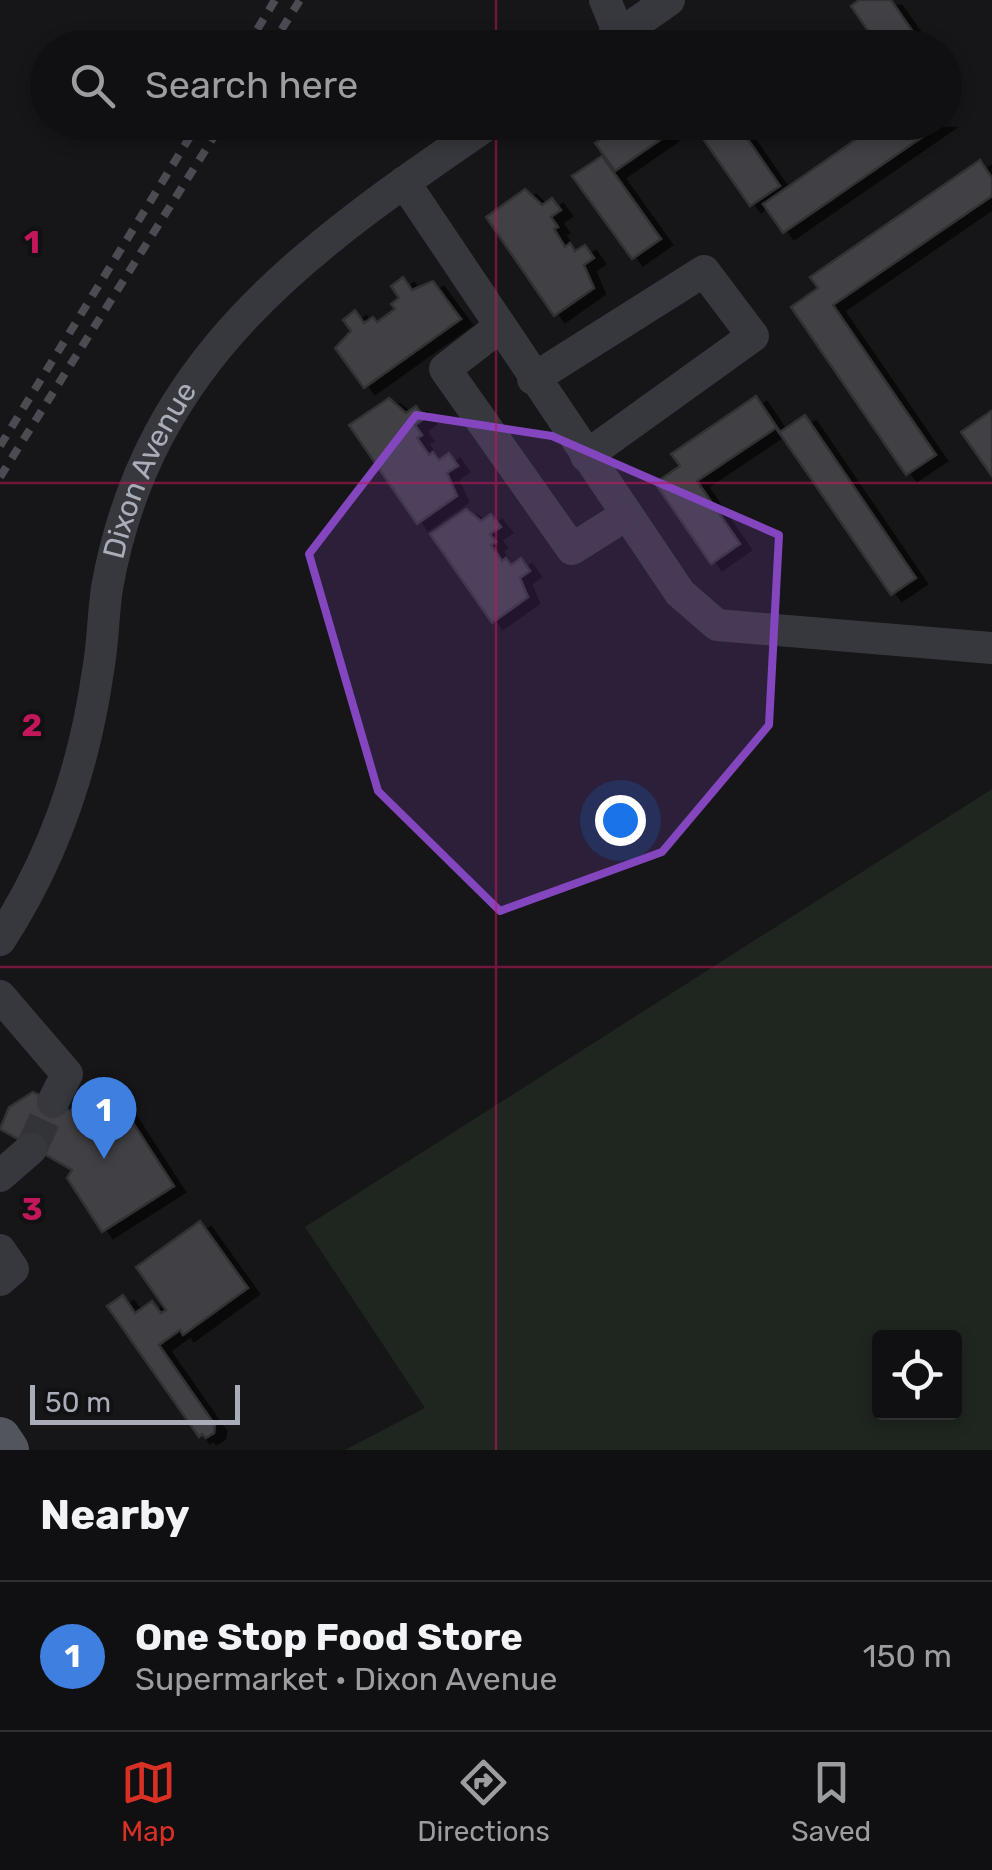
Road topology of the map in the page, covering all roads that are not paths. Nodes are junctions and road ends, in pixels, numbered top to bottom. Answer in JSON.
{"nodes":[{"id":1,"x":605,"y":0,"type":"edge"},
{"id":2,"x":669,"y":0,"type":"edge"},
{"id":3,"x":609,"y":30,"type":"edge"},
{"id":4,"x":626,"y":30,"type":"edge"},
{"id":5,"x":464,"y":140,"type":"edge"},
{"id":6,"x":404,"y":182,"type":"junction"},
{"id":7,"x":498,"y":328,"type":"junction"},
{"id":8,"x":533,"y":379,"type":"junction"},
{"id":9,"x":586,"y":456,"type":"junction"},
{"id":10,"x":626,"y":515,"type":"junction"},
{"id":11,"x":992,"y":648,"type":"edge"},
{"id":12,"x":0,"y":940,"type":"edge"},
{"id":13,"x":0,"y":996,"type":"edge"},
{"id":14,"x":54,"y":1102,"type":"tunnel mouth"},
{"id":15,"x":31,"y":1149,"type":"tunnel mouth"},
{"id":16,"x":0,"y":1176,"type":"edge"},
{"id":17,"x":0,"y":1250,"type":"edge"},
{"id":18,"x":0,"y":1280,"type":"edge"},
{"id":19,"x":0,"y":1438,"type":"edge"},
{"id":20,"x":8,"y":1450,"type":"edge"}],
"edges":[{"from":1,"to":3,"type":"street"},
{"from":2,"to":4,"type":"street"},
{"from":5,"to":6,"type":"street","name":"Dixon Avenue"},
{"from":6,"to":7,"type":"street"},
{"from":6,"to":12,"type":"street","name":"Dixon Avenue"},
{"from":7,"to":8,"type":"street"},
{"from":7,"to":10,"type":"street"},
{"from":8,"to":9,"type":"street"},
{"from":8,"to":9,"type":"street"},
{"from":9,"to":10,"type":"street"},
{"from":10,"to":11,"type":"street"},
{"from":13,"to":14,"type":"street"},
{"from":15,"to":16,"type":"street"},
{"from":17,"to":18,"type":"street"},
{"from":19,"to":20,"type":"main road"}]}
